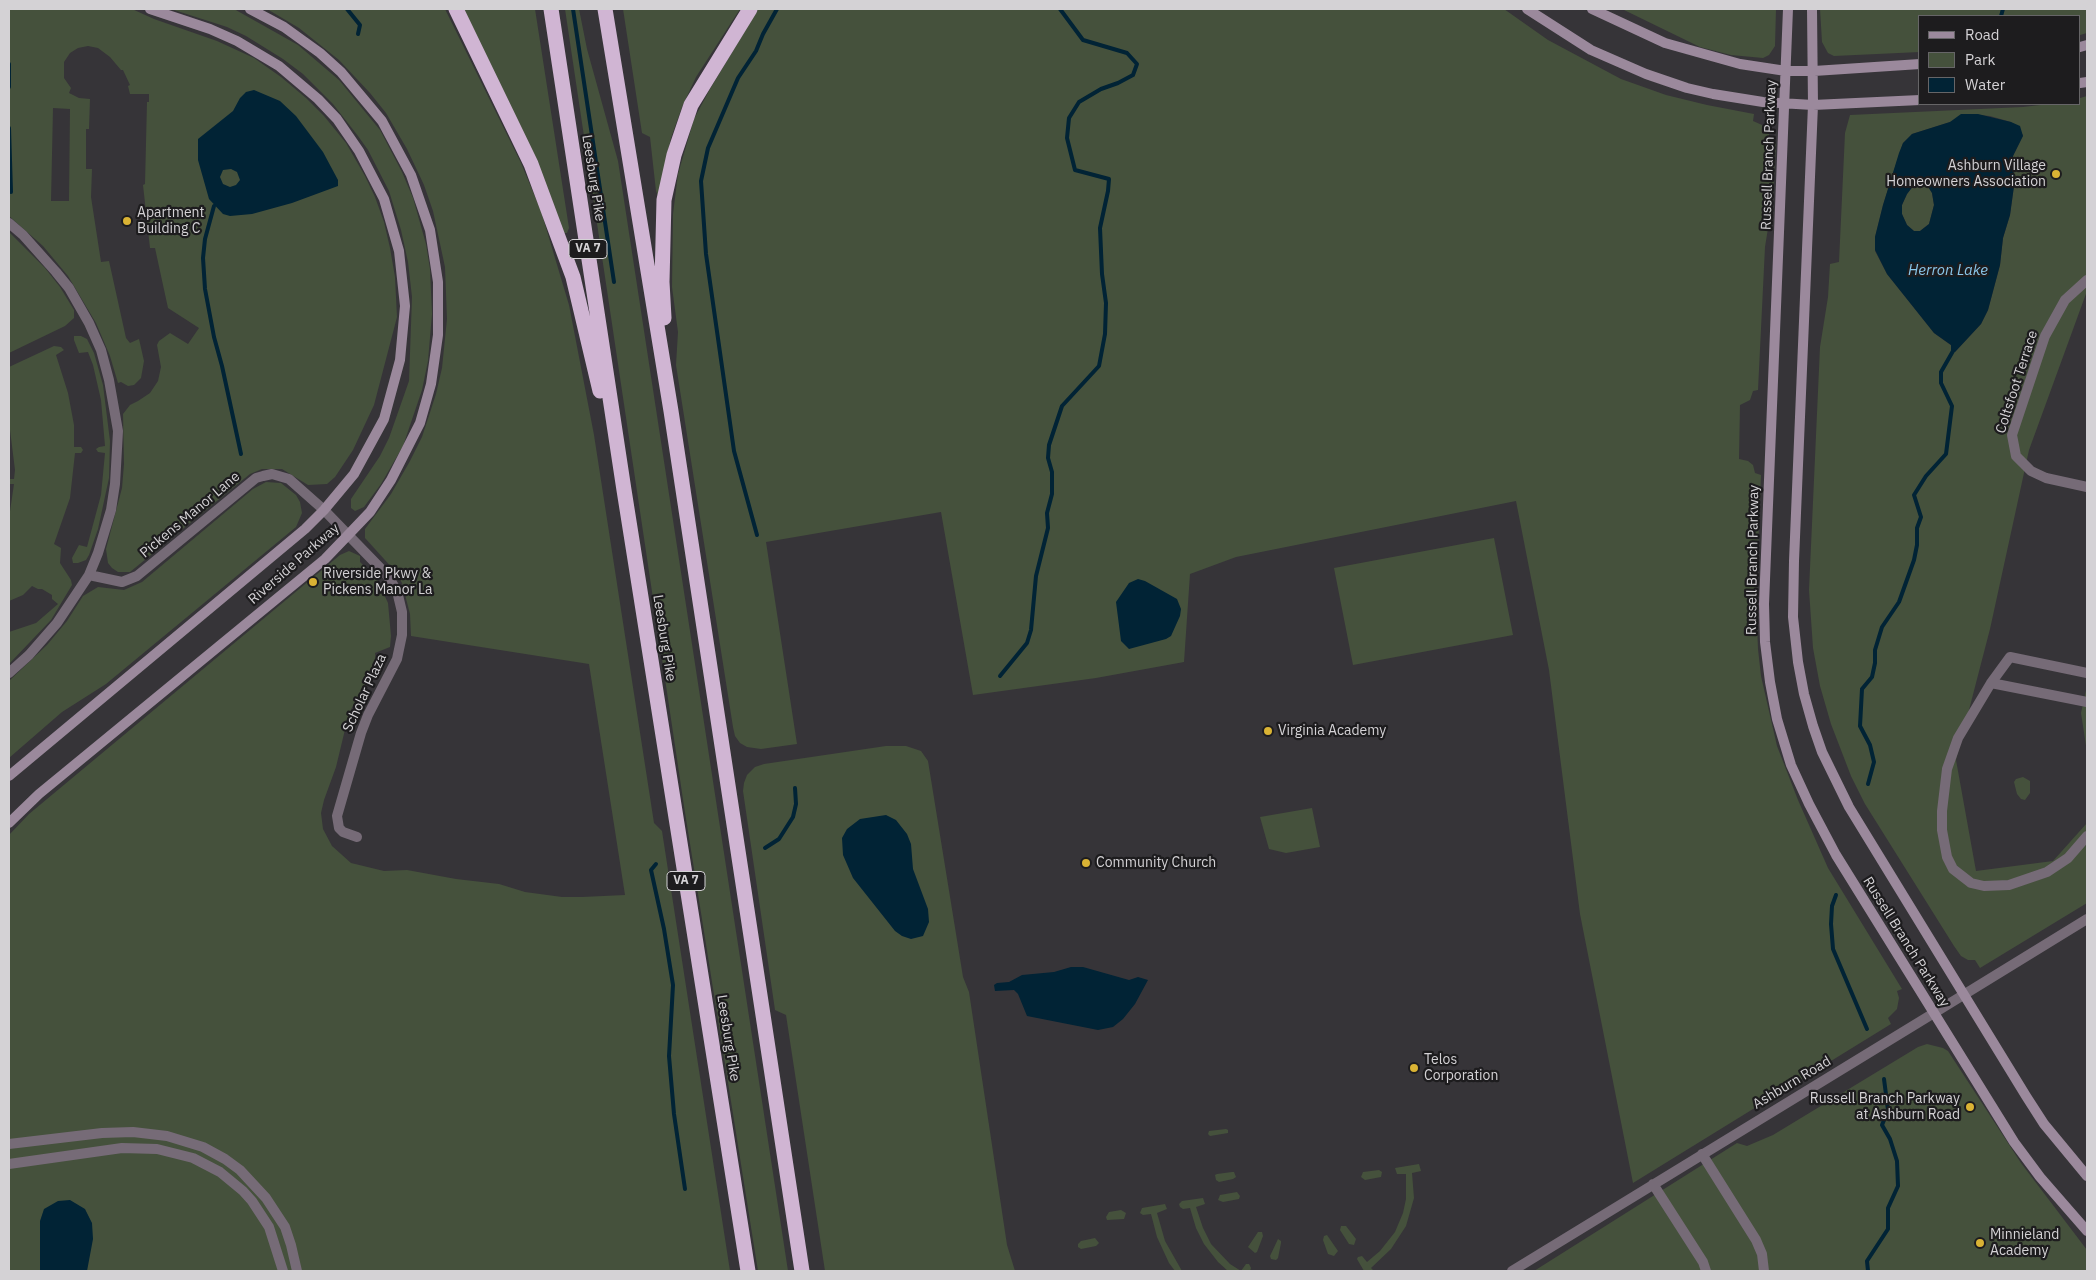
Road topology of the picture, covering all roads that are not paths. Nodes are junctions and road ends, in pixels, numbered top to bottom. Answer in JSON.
{"nodes":[{"id":1,"x":150,"y":9,"type":"edge"},
{"id":2,"x":250,"y":9,"type":"edge"},
{"id":3,"x":456,"y":9,"type":"edge"},
{"id":4,"x":551,"y":9,"type":"edge"},
{"id":5,"x":605,"y":9,"type":"edge"},
{"id":6,"x":750,"y":9,"type":"edge"},
{"id":7,"x":1526,"y":9,"type":"edge"},
{"id":8,"x":1592,"y":9,"type":"edge"},
{"id":9,"x":1602,"y":9,"type":"edge"},
{"id":10,"x":1788,"y":9,"type":"edge"},
{"id":11,"x":1812,"y":9,"type":"edge"},
{"id":12,"x":1618,"y":22,"type":"junction"},
{"id":13,"x":1918,"y":64,"type":"edge"},
{"id":14,"x":1786,"y":71,"type":"junction"},
{"id":15,"x":1814,"y":71,"type":"junction"},
{"id":16,"x":1918,"y":100,"type":"edge"},
{"id":17,"x":1785,"y":104,"type":"junction"},
{"id":18,"x":1813,"y":105,"type":"junction"},
{"id":19,"x":9,"y":223,"type":"edge"},
{"id":20,"x":2087,"y":280,"type":"edge"},
{"id":21,"x":671,"y":411,"type":"junction"},
{"id":22,"x":2087,"y":487,"type":"edge"},
{"id":23,"x":624,"y":490,"type":"junction"},
{"id":24,"x":324,"y":510,"type":"junction"},
{"id":25,"x":349,"y":534,"type":"junction"},
{"id":26,"x":89,"y":574,"type":"junction"},
{"id":27,"x":2087,"y":672,"type":"edge"},
{"id":28,"x":9,"y":674,"type":"edge"},
{"id":29,"x":1992,"y":683,"type":"junction"},
{"id":30,"x":2087,"y":702,"type":"edge"},
{"id":31,"x":9,"y":776,"type":"edge"},
{"id":32,"x":9,"y":823,"type":"edge"},
{"id":33,"x":2087,"y":836,"type":"edge"},
{"id":34,"x":357,"y":837,"type":"dead end"},
{"id":35,"x":2087,"y":919,"type":"edge"},
{"id":36,"x":1964,"y":995,"type":"junction"},
{"id":37,"x":1934,"y":1013,"type":"junction"},
{"id":38,"x":9,"y":1144,"type":"edge"},
{"id":39,"x":1702,"y":1154,"type":"junction"},
{"id":40,"x":9,"y":1164,"type":"edge"},
{"id":41,"x":2087,"y":1176,"type":"edge"},
{"id":42,"x":1653,"y":1184,"type":"junction"},
{"id":43,"x":2087,"y":1231,"type":"edge"},
{"id":44,"x":283,"y":1271,"type":"edge"},
{"id":45,"x":297,"y":1271,"type":"edge"},
{"id":46,"x":748,"y":1271,"type":"edge"},
{"id":47,"x":802,"y":1271,"type":"edge"},
{"id":48,"x":1512,"y":1271,"type":"edge"},
{"id":49,"x":1706,"y":1271,"type":"edge"},
{"id":50,"x":1764,"y":1271,"type":"edge"}],
"edges":[{"from":1,"to":24,"type":"main road","name":"Riverside Parkway"},
{"from":2,"to":25,"type":"main road","name":"Riverside Parkway"},
{"from":3,"to":23,"type":"highway"},
{"from":4,"to":23,"type":"highway","name":"Leesburg Pike","number":"VA 7"},
{"from":5,"to":21,"type":"highway"},
{"from":6,"to":21,"type":"highway"},
{"from":7,"to":17,"type":"main road"},
{"from":8,"to":12,"type":"main road"},
{"from":9,"to":12,"type":"main road"},
{"from":10,"to":14,"type":"main road","name":"Russell Branch Parkway"},
{"from":11,"to":15,"type":"main road","name":"Russell Branch Parkway"},
{"from":12,"to":14,"type":"main road"},
{"from":13,"to":15,"type":"main road"},
{"from":14,"to":15,"type":"main road"},
{"from":14,"to":17,"type":"main road","name":"Russell Branch Parkway"},
{"from":15,"to":18,"type":"main road","name":"Russell Branch Parkway"},
{"from":16,"to":18,"type":"main road"},
{"from":17,"to":18,"type":"main road"},
{"from":17,"to":37,"type":"main road","name":"Russell Branch Parkway"},
{"from":18,"to":36,"type":"main road","name":"Russell Branch Parkway"},
{"from":19,"to":26,"type":"street"},
{"from":20,"to":22,"type":"street","name":"Coltsfoot Terrace"},
{"from":21,"to":47,"type":"highway"},
{"from":23,"to":46,"type":"highway","name":"Leesburg Pike","number":"VA 7"},
{"from":24,"to":25,"type":"street","name":"Pickens Manor Lane"},
{"from":24,"to":26,"type":"street","name":"Pickens Manor Lane"},
{"from":24,"to":31,"type":"main road","name":"Riverside Parkway"},
{"from":25,"to":32,"type":"main road","name":"Riverside Parkway"},
{"from":25,"to":34,"type":"street","name":"Scholar Plaza"},
{"from":26,"to":28,"type":"street"},
{"from":27,"to":29,"type":"street"},
{"from":29,"to":30,"type":"street"},
{"from":29,"to":33,"type":"street"},
{"from":35,"to":36,"type":"street","name":"Ashburn Road"},
{"from":36,"to":37,"type":"street","name":"Ashburn Road"},
{"from":36,"to":41,"type":"main road","name":"Russell Branch Parkway"},
{"from":37,"to":39,"type":"street","name":"Ashburn Road"},
{"from":37,"to":43,"type":"main road","name":"Russell Branch Parkway"},
{"from":38,"to":45,"type":"street"},
{"from":39,"to":42,"type":"street","name":"Ashburn Road"},
{"from":39,"to":50,"type":"street"},
{"from":40,"to":44,"type":"street"},
{"from":42,"to":48,"type":"street","name":"Ashburn Road"},
{"from":42,"to":49,"type":"street"}]}
